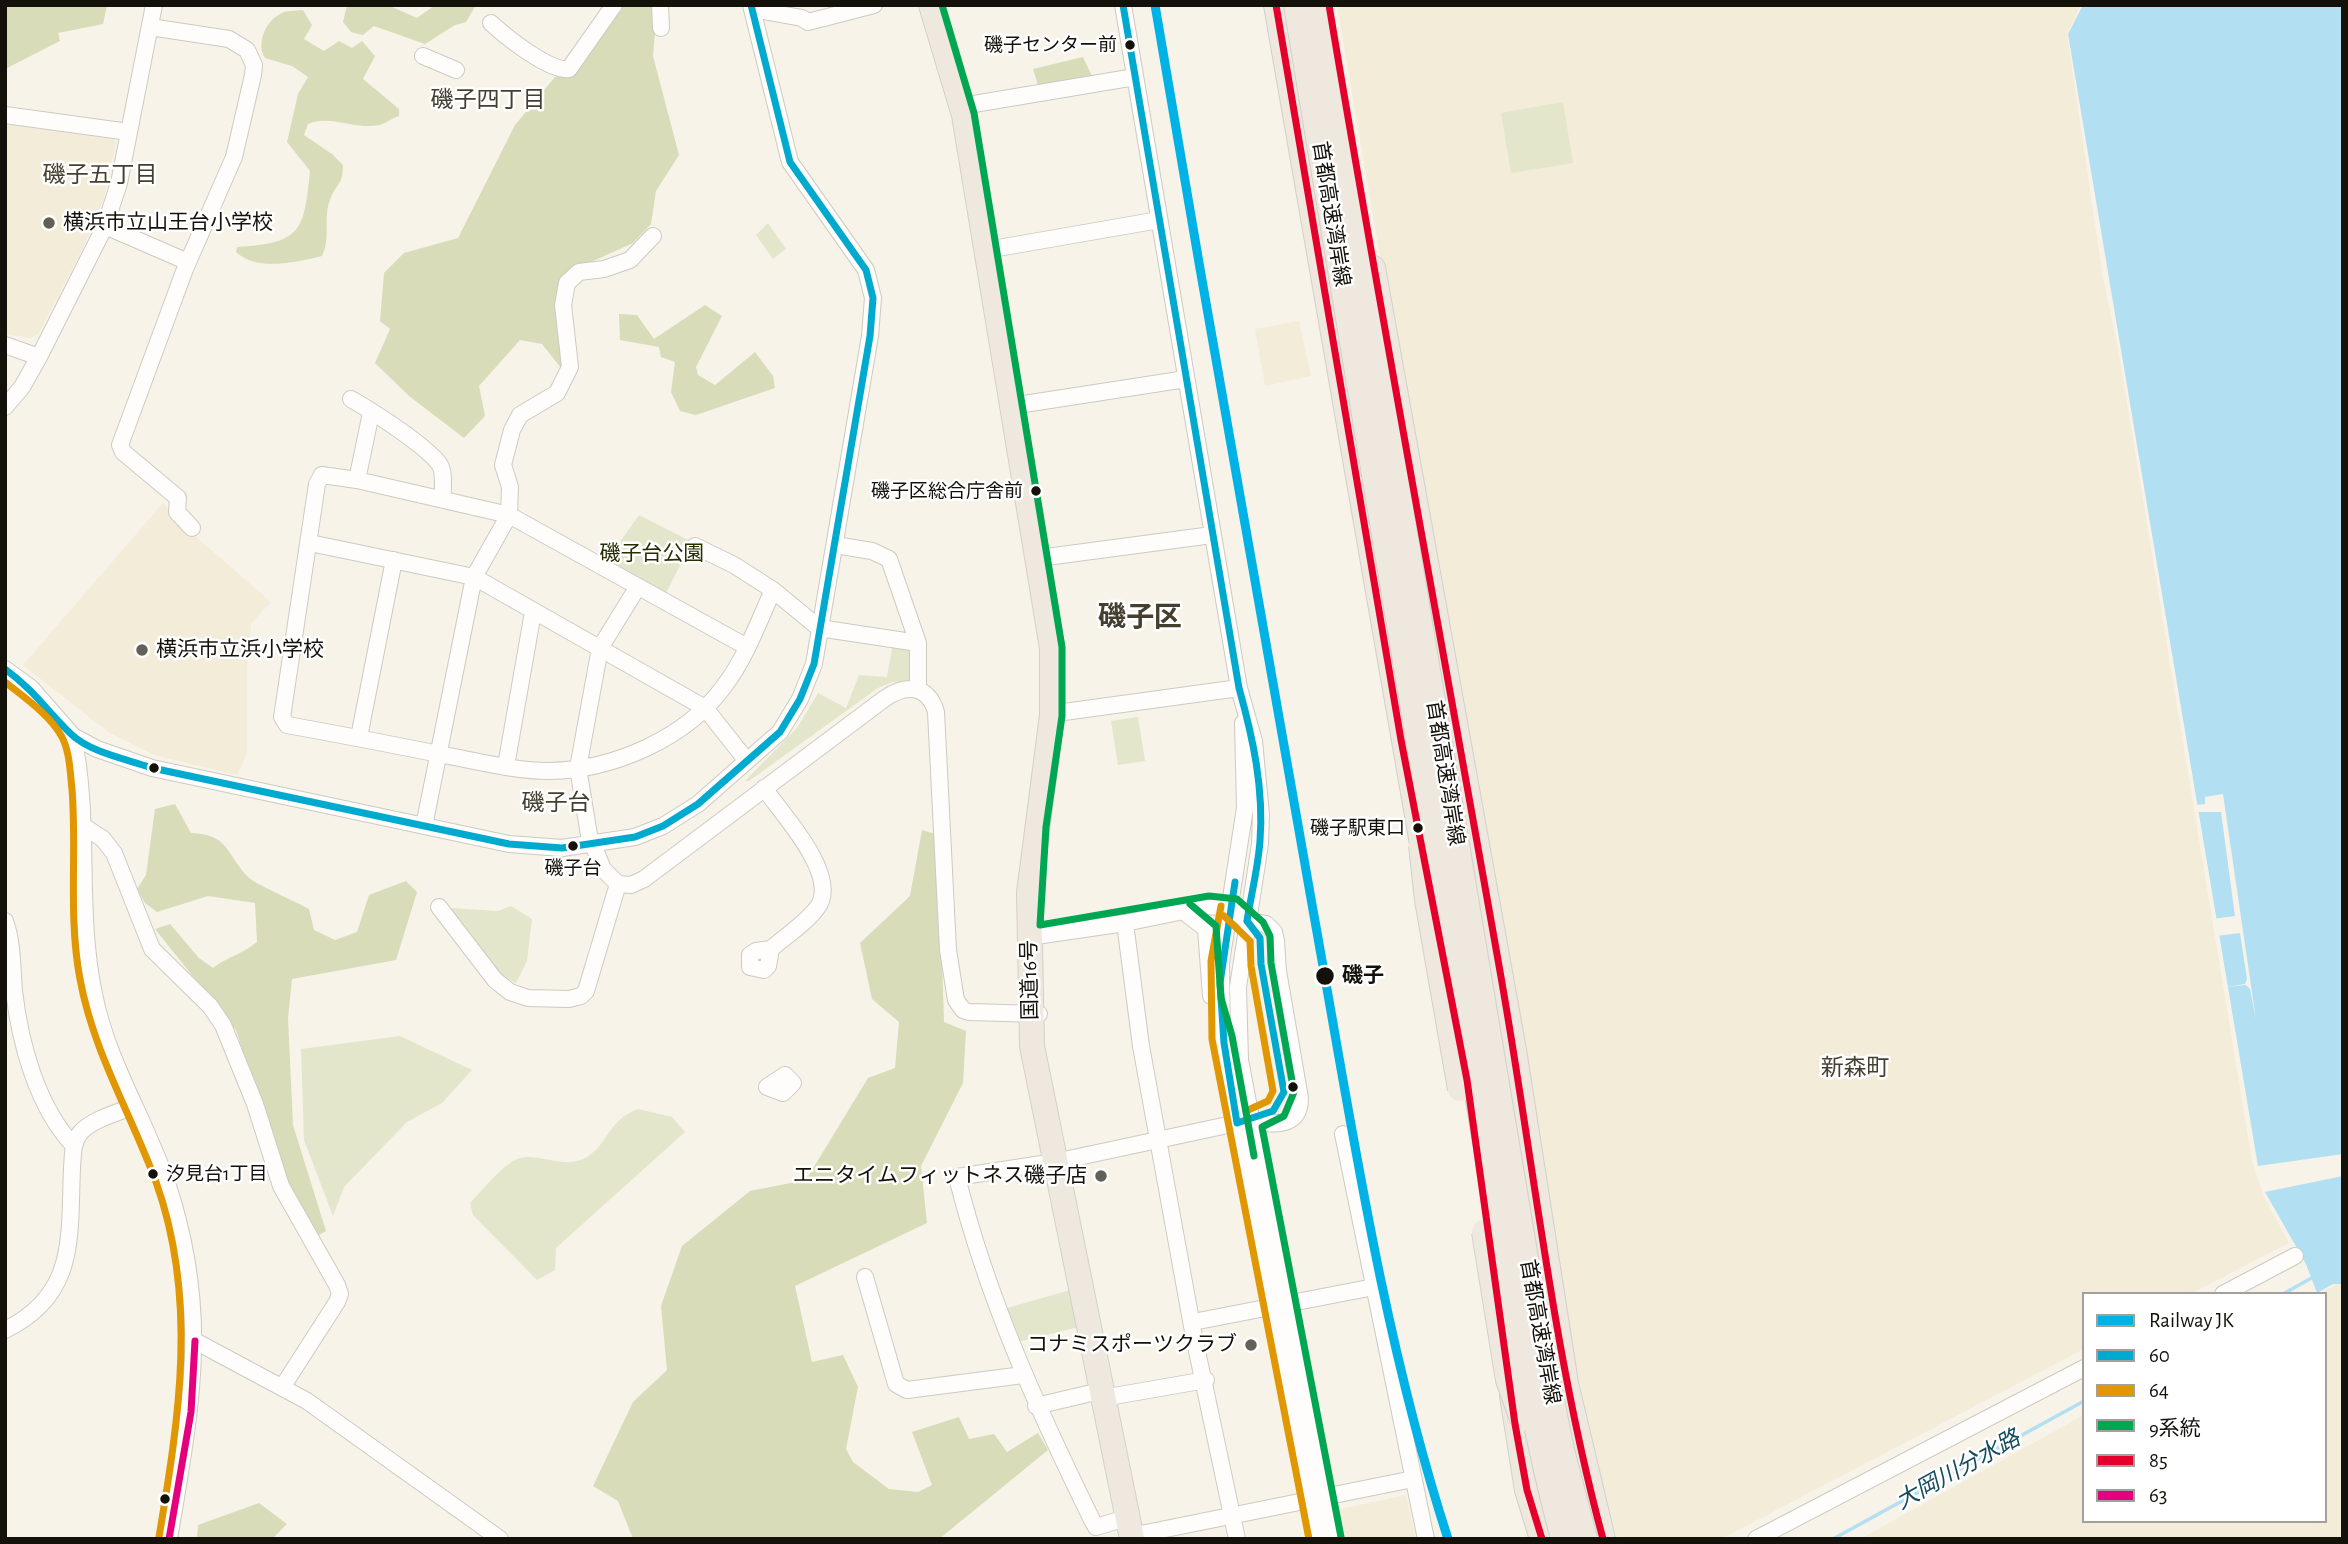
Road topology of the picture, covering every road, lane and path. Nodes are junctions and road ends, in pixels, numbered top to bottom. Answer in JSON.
{"nodes":[{"id":1,"x":154,"y":5,"type":"edge"},
{"id":2,"x":614,"y":5,"type":"edge"},
{"id":3,"x":660,"y":5,"type":"edge"},
{"id":4,"x":873,"y":5,"type":"edge"},
{"id":5,"x":931,"y":5,"type":"edge"},
{"id":6,"x":943,"y":5,"type":"edge"},
{"id":7,"x":1123,"y":5,"type":"edge"},
{"id":8,"x":1276,"y":5,"type":"edge"},
{"id":9,"x":1296,"y":5,"type":"edge"},
{"id":10,"x":1317,"y":5,"type":"edge"},
{"id":11,"x":1329,"y":5,"type":"edge"},
{"id":12,"x":751,"y":7,"type":"edge"},
{"id":13,"x":491,"y":23,"type":"dead end"},
{"id":14,"x":150,"y":27,"type":"junction"},
{"id":15,"x":661,"y":28,"type":"dead end"},
{"id":16,"x":423,"y":56,"type":"dead end"},
{"id":17,"x":456,"y":71,"type":"dead end"},
{"id":18,"x":1135,"y":77,"type":"junction"},
{"id":19,"x":968,"y":105,"type":"junction"},
{"id":20,"x":5,"y":114,"type":"edge"},
{"id":21,"x":129,"y":132,"type":"junction"},
{"id":22,"x":1159,"y":220,"type":"junction"},
{"id":23,"x":105,"y":226,"type":"junction"},
{"id":24,"x":653,"y":236,"type":"dead end"},
{"id":25,"x":998,"y":248,"type":"junction"},
{"id":26,"x":188,"y":262,"type":"junction"},
{"id":27,"x":1381,"y":312,"type":"junction"},
{"id":28,"x":1331,"y":320,"type":"junction"},
{"id":29,"x":5,"y":345,"type":"edge"},
{"id":30,"x":39,"y":358,"type":"junction"},
{"id":31,"x":1186,"y":379,"type":"junction"},
{"id":32,"x":351,"y":399,"type":"dead end"},
{"id":33,"x":1396,"y":399,"type":"junction"},
{"id":34,"x":1024,"y":404,"type":"junction"},
{"id":35,"x":1345,"y":406,"type":"junction"},
{"id":36,"x":5,"y":407,"type":"edge"},
{"id":37,"x":371,"y":413,"type":"junction"},
{"id":38,"x":357,"y":480,"type":"junction"},
{"id":39,"x":443,"y":498,"type":"junction"},
{"id":40,"x":509,"y":514,"type":"junction"},
{"id":41,"x":1381,"y":520,"type":"junction"},
{"id":42,"x":192,"y":528,"type":"dead end"},
{"id":43,"x":1212,"y":535,"type":"junction"},
{"id":44,"x":310,"y":543,"type":"junction"},
{"id":45,"x":835,"y":545,"type":"junction"},
{"id":46,"x":695,"y":546,"type":"dead end"},
{"id":47,"x":1044,"y":557,"type":"junction"},
{"id":48,"x":394,"y":560,"type":"junction"},
{"id":49,"x":474,"y":577,"type":"junction"},
{"id":50,"x":637,"y":588,"type":"junction"},
{"id":51,"x":773,"y":590,"type":"junction"},
{"id":52,"x":533,"y":612,"type":"junction"},
{"id":53,"x":820,"y":628,"type":"junction"},
{"id":54,"x":918,"y":643,"type":"junction"},
{"id":55,"x":747,"y":647,"type":"junction"},
{"id":56,"x":600,"y":648,"type":"junction"},
{"id":57,"x":5,"y":668,"type":"edge"},
{"id":58,"x":1239,"y":688,"type":"junction"},
{"id":59,"x":918,"y":689,"type":"junction"},
{"id":60,"x":705,"y":709,"type":"junction"},
{"id":61,"x":1243,"y":710,"type":"junction"},
{"id":62,"x":1064,"y":712,"type":"junction"},
{"id":63,"x":1457,"y":730,"type":"junction"},
{"id":64,"x":73,"y":736,"type":"junction"},
{"id":65,"x":359,"y":737,"type":"junction"},
{"id":66,"x":1401,"y":740,"type":"junction"},
{"id":67,"x":438,"y":754,"type":"junction"},
{"id":68,"x":747,"y":761,"type":"junction"},
{"id":69,"x":506,"y":766,"type":"junction"},
{"id":70,"x":578,"y":768,"type":"junction"},
{"id":71,"x":764,"y":788,"type":"junction"},
{"id":72,"x":424,"y":826,"type":"junction"},
{"id":73,"x":85,"y":827,"type":"junction"},
{"id":74,"x":592,"y":846,"type":"junction"},
{"id":75,"x":618,"y":884,"type":"junction"},
{"id":76,"x":439,"y":907,"type":"dead end"},
{"id":77,"x":1231,"y":908,"type":"junction"},
{"id":78,"x":1184,"y":912,"type":"junction"},
{"id":79,"x":5,"y":921,"type":"edge"},
{"id":80,"x":1247,"y":921,"type":"junction"},
{"id":81,"x":1125,"y":923,"type":"junction"},
{"id":82,"x":1035,"y":937,"type":"junction"},
{"id":83,"x":771,"y":949,"type":"dead end"},
{"id":84,"x":1036,"y":1013,"type":"junction"},
{"id":85,"x":1222,"y":1038,"type":"junction"},
{"id":86,"x":1514,"y":1050,"type":"junction"},
{"id":87,"x":1467,"y":1080,"type":"junction"},
{"id":88,"x":134,"y":1106,"type":"junction"},
{"id":89,"x":1289,"y":1121,"type":"junction"},
{"id":90,"x":1244,"y":1122,"type":"junction"},
{"id":91,"x":1343,"y":1134,"type":"dead end"},
{"id":92,"x":1158,"y":1142,"type":"junction"},
{"id":93,"x":74,"y":1146,"type":"junction"},
{"id":94,"x":1256,"y":1147,"type":"junction"},
{"id":95,"x":1062,"y":1160,"type":"junction"},
{"id":96,"x":1518,"y":1245,"type":"junction"},
{"id":97,"x":2295,"y":1256,"type":"dead end"},
{"id":98,"x":865,"y":1277,"type":"dead end"},
{"id":99,"x":1374,"y":1287,"type":"junction"},
{"id":100,"x":2228,"y":1292,"type":"edge"},
{"id":101,"x":1280,"y":1305,"type":"junction"},
{"id":102,"x":1193,"y":1322,"type":"junction"},
{"id":103,"x":5,"y":1330,"type":"edge"},
{"id":104,"x":195,"y":1341,"type":"junction"},
{"id":105,"x":2082,"y":1369,"type":"edge"},
{"id":106,"x":1023,"y":1375,"type":"junction"},
{"id":107,"x":1206,"y":1380,"type":"junction"},
{"id":108,"x":283,"y":1386,"type":"junction"},
{"id":109,"x":1107,"y":1393,"type":"junction"},
{"id":110,"x":1036,"y":1406,"type":"junction"},
{"id":111,"x":1413,"y":1479,"type":"junction"},
{"id":112,"x":1318,"y":1498,"type":"junction"},
{"id":113,"x":1233,"y":1515,"type":"junction"},
{"id":114,"x":1134,"y":1533,"type":"edge"},
{"id":115,"x":169,"y":1539,"type":"edge"},
{"id":116,"x":500,"y":1539,"type":"edge"},
{"id":117,"x":1237,"y":1539,"type":"edge"},
{"id":118,"x":1320,"y":1539,"type":"edge"},
{"id":119,"x":1331,"y":1539,"type":"edge"},
{"id":120,"x":1426,"y":1539,"type":"edge"},
{"id":121,"x":1542,"y":1539,"type":"edge"},
{"id":122,"x":1565,"y":1539,"type":"edge"},
{"id":123,"x":1588,"y":1539,"type":"edge"},
{"id":124,"x":1603,"y":1539,"type":"edge"},
{"id":125,"x":1756,"y":1539,"type":"edge"}],
"edges":[{"from":1,"to":14,"type":"street"},
{"from":2,"to":13,"type":"street"},
{"from":3,"to":15,"type":"street"},
{"from":4,"to":12,"type":"street"},
{"from":5,"to":19,"type":"highway","name":"国道16号"},
{"from":6,"to":19,"type":"highway","name":"国道16号"},
{"from":7,"to":18,"type":"street"},
{"from":8,"to":28,"type":"highway"},
{"from":9,"to":41,"type":"highway","name":"首都高速湾岸線","bridge":true},
{"from":10,"to":123,"type":"highway","name":"首都高速湾岸線","bridge":true},
{"from":11,"to":27,"type":"highway"},
{"from":12,"to":45,"type":"street"},
{"from":14,"to":21,"type":"street"},
{"from":14,"to":26,"type":"street"},
{"from":16,"to":17,"type":"street"},
{"from":18,"to":19,"type":"street"},
{"from":18,"to":22,"type":"street"},
{"from":19,"to":25,"type":"highway","name":"国道16号"},
{"from":19,"to":47,"type":"highway","name":"国道16号"},
{"from":20,"to":21,"type":"street"},
{"from":21,"to":23,"type":"street"},
{"from":22,"to":25,"type":"street"},
{"from":22,"to":31,"type":"street"},
{"from":23,"to":26,"type":"street"},
{"from":23,"to":30,"type":"street"},
{"from":24,"to":40,"type":"street"},
{"from":25,"to":34,"type":"highway","name":"国道16号"},
{"from":26,"to":42,"type":"street"},
{"from":27,"to":28,"type":"highway"},
{"from":27,"to":33,"type":"highway"},
{"from":28,"to":35,"type":"highway"},
{"from":29,"to":30,"type":"street"},
{"from":30,"to":36,"type":"street"},
{"from":31,"to":34,"type":"street"},
{"from":31,"to":43,"type":"street"},
{"from":32,"to":37,"type":"street"},
{"from":33,"to":35,"type":"highway"},
{"from":33,"to":63,"type":"highway"},
{"from":34,"to":47,"type":"highway","name":"国道16号"},
{"from":35,"to":66,"type":"highway"},
{"from":37,"to":38,"type":"street"},
{"from":37,"to":39,"type":"street"},
{"from":38,"to":39,"type":"street"},
{"from":38,"to":44,"type":"street"},
{"from":39,"to":40,"type":"street"},
{"from":40,"to":49,"type":"street"},
{"from":40,"to":50,"type":"street"},
{"from":41,"to":122,"type":"highway","name":"首都高速湾岸線","bridge":true},
{"from":41,"to":122,"type":"highway","bridge":true},
{"from":43,"to":47,"type":"street"},
{"from":43,"to":58,"type":"street"},
{"from":44,"to":48,"type":"street"},
{"from":44,"to":65,"type":"street"},
{"from":45,"to":53,"type":"street"},
{"from":45,"to":54,"type":"street"},
{"from":46,"to":51,"type":"street"},
{"from":47,"to":62,"type":"highway","name":"国道16号"},
{"from":47,"to":82,"type":"highway","name":"国道16号"},
{"from":48,"to":49,"type":"street"},
{"from":48,"to":65,"type":"street"},
{"from":49,"to":52,"type":"street"},
{"from":49,"to":67,"type":"street"},
{"from":50,"to":55,"type":"street"},
{"from":50,"to":56,"type":"street"},
{"from":51,"to":53,"type":"street"},
{"from":51,"to":55,"type":"street"},
{"from":52,"to":56,"type":"street"},
{"from":52,"to":69,"type":"street"},
{"from":53,"to":54,"type":"street"},
{"from":53,"to":68,"type":"street"},
{"from":54,"to":59,"type":"street"},
{"from":55,"to":60,"type":"street"},
{"from":56,"to":60,"type":"street"},
{"from":56,"to":70,"type":"street"},
{"from":57,"to":64,"type":"street"},
{"from":58,"to":61,"type":"street"},
{"from":58,"to":62,"type":"street"},
{"from":59,"to":71,"type":"street"},
{"from":59,"to":84,"type":"street"},
{"from":60,"to":68,"type":"street"},
{"from":60,"to":70,"type":"street"},
{"from":61,"to":77,"type":"street"},
{"from":61,"to":80,"type":"street"},
{"from":62,"to":82,"type":"highway","name":"国道16号"},
{"from":63,"to":66,"type":"highway"},
{"from":63,"to":86,"type":"highway"},
{"from":64,"to":72,"type":"street"},
{"from":64,"to":73,"type":"street"},
{"from":65,"to":67,"type":"street"},
{"from":66,"to":87,"type":"highway"},
{"from":67,"to":69,"type":"street"},
{"from":67,"to":72,"type":"street"},
{"from":68,"to":74,"type":"street"},
{"from":69,"to":70,"type":"street"},
{"from":70,"to":74,"type":"street"},
{"from":71,"to":75,"type":"street"},
{"from":71,"to":83,"type":"street"},
{"from":72,"to":74,"type":"street"},
{"from":73,"to":88,"type":"street"},
{"from":73,"to":108,"type":"street"},
{"from":74,"to":75,"type":"street"},
{"from":75,"to":76,"type":"street"},
{"from":77,"to":78,"type":"street"},
{"from":77,"to":80,"type":"street"},
{"from":77,"to":85,"type":"street"},
{"from":78,"to":81,"type":"street"},
{"from":78,"to":85,"type":"street"},
{"from":79,"to":93,"type":"street"},
{"from":80,"to":89,"type":"street"},
{"from":80,"to":90,"type":"street"},
{"from":81,"to":82,"type":"street"},
{"from":81,"to":92,"type":"street"},
{"from":82,"to":84,"type":"highway","name":"国道16号"},
{"from":84,"to":95,"type":"highway","name":"国道16号"},
{"from":85,"to":90,"type":"street"},
{"from":86,"to":96,"type":"highway"},
{"from":86,"to":124,"type":"highway"},
{"from":87,"to":96,"type":"highway"},
{"from":87,"to":121,"type":"highway"},
{"from":88,"to":93,"type":"street"},
{"from":88,"to":104,"type":"street"},
{"from":89,"to":90,"type":"street"},
{"from":89,"to":94,"type":"street"},
{"from":90,"to":92,"type":"street"},
{"from":90,"to":94,"type":"street"},
{"from":90,"to":101,"type":"street"},
{"from":91,"to":99,"type":"street"},
{"from":92,"to":95,"type":"street"},
{"from":92,"to":102,"type":"street"},
{"from":93,"to":103,"type":"street"},
{"from":94,"to":101,"type":"street"},
{"from":95,"to":106,"type":"street"},
{"from":95,"to":109,"type":"highway","name":"国道16号"},
{"from":96,"to":122,"type":"highway","bridge":true},
{"from":96,"to":123,"type":"highway","bridge":true},
{"from":97,"to":100,"type":"street"},
{"from":98,"to":106,"type":"street"},
{"from":99,"to":101,"type":"street"},
{"from":99,"to":111,"type":"street"},
{"from":101,"to":102,"type":"street"},
{"from":101,"to":112,"type":"street"},
{"from":102,"to":107,"type":"street"},
{"from":104,"to":108,"type":"street"},
{"from":104,"to":115,"type":"street"},
{"from":105,"to":125,"type":"street"},
{"from":106,"to":110,"type":"street"},
{"from":107,"to":109,"type":"street"},
{"from":107,"to":113,"type":"street"},
{"from":108,"to":116,"type":"street"},
{"from":109,"to":110,"type":"street"},
{"from":109,"to":114,"type":"highway","name":"国道16号"},
{"from":110,"to":114,"type":"street"},
{"from":111,"to":112,"type":"street"},
{"from":111,"to":120,"type":"street"},
{"from":112,"to":113,"type":"street"},
{"from":112,"to":118,"type":"street"},
{"from":112,"to":119,"type":"street"},
{"from":113,"to":114,"type":"street"},
{"from":113,"to":117,"type":"street"}]}
